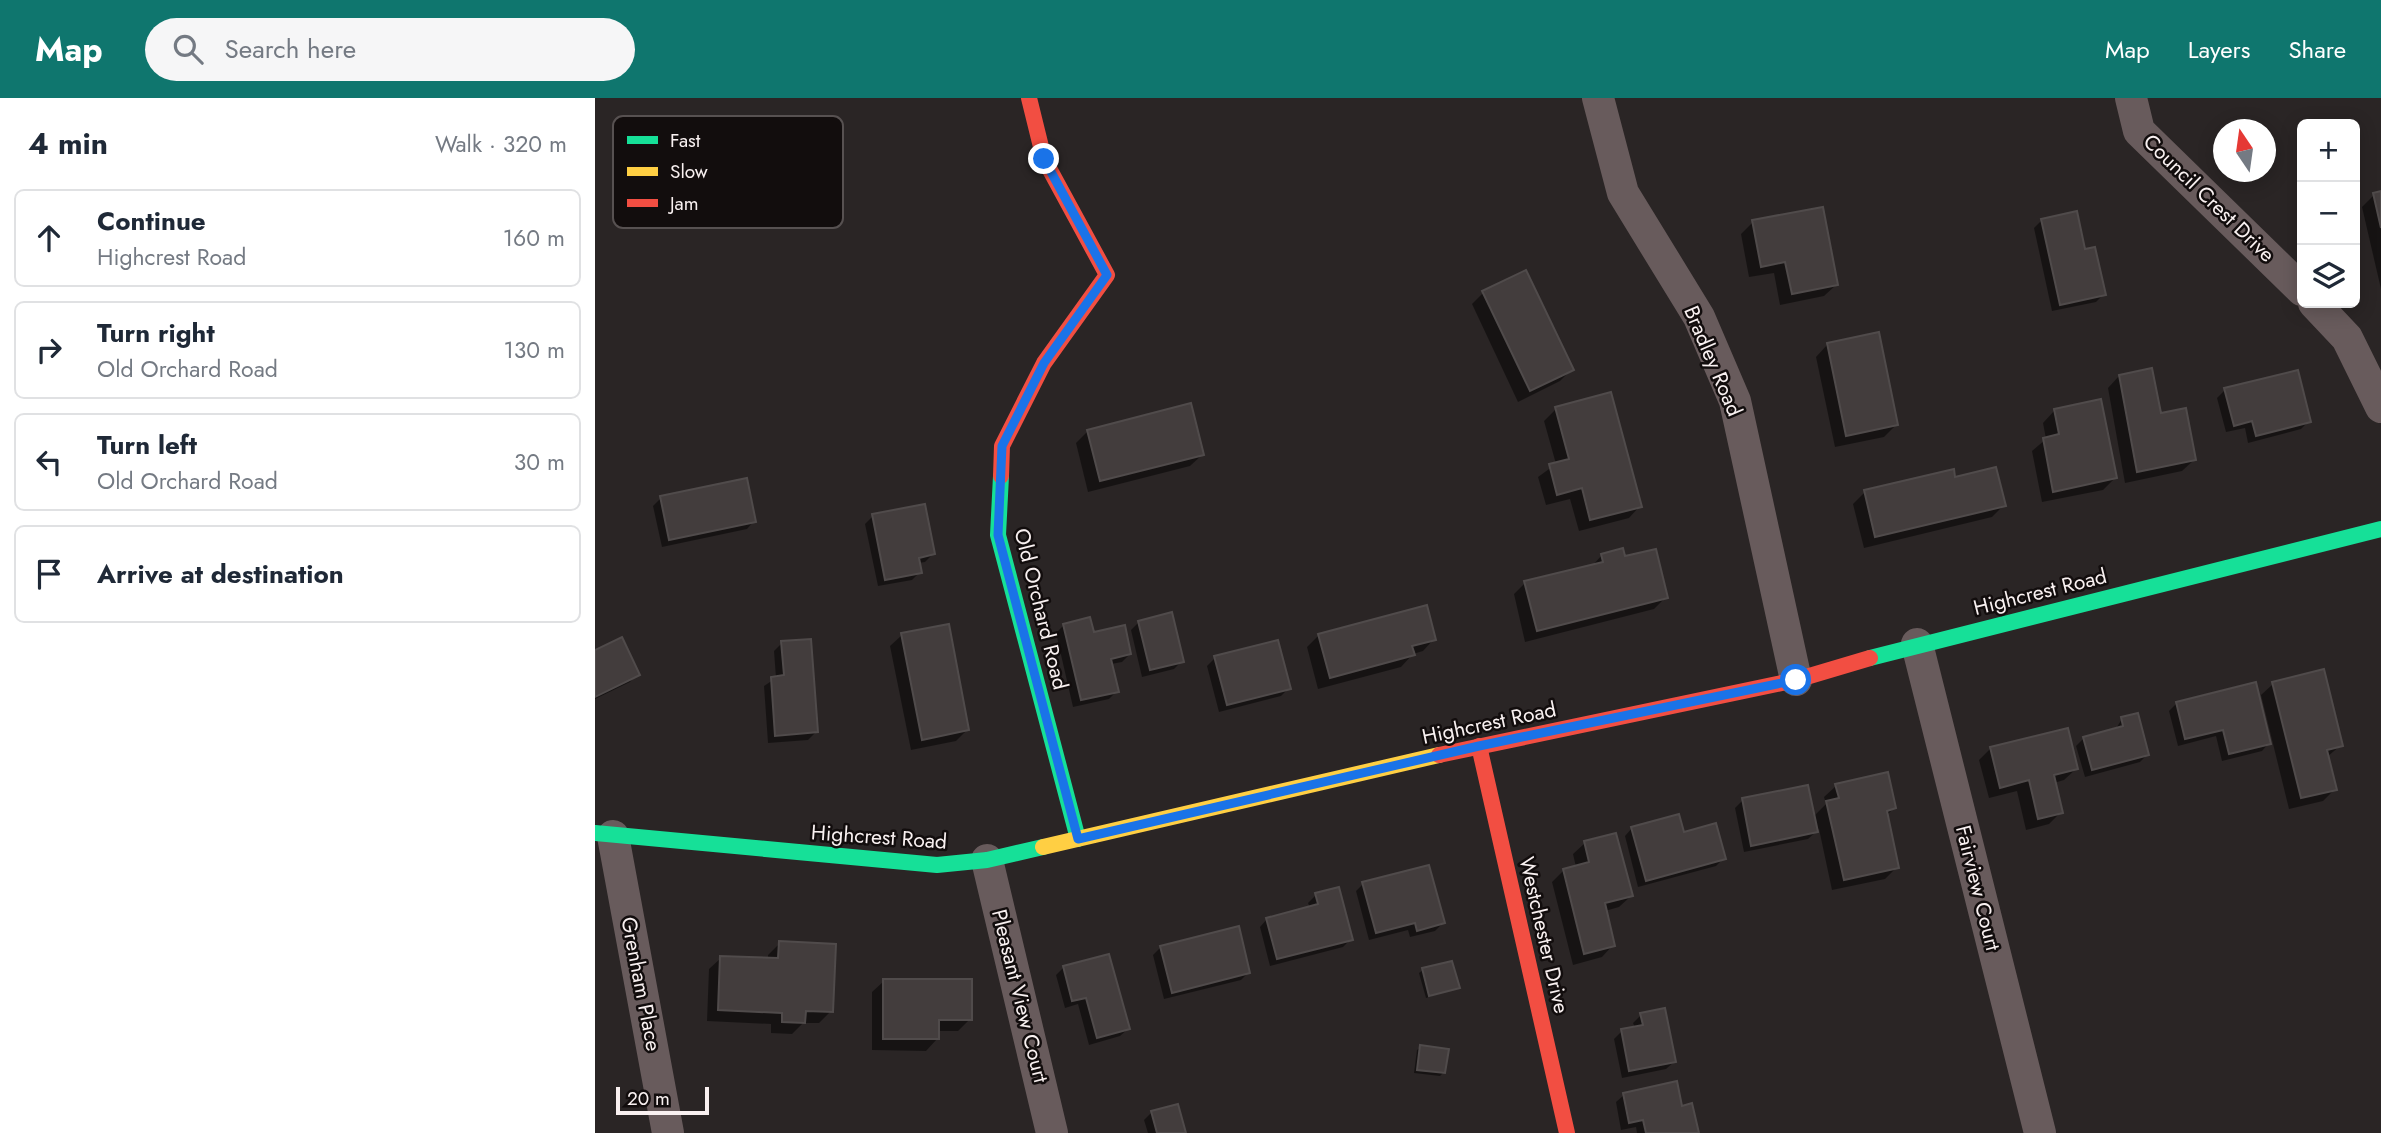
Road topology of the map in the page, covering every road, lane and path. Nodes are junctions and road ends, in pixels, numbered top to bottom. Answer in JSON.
{"nodes":[{"id":1,"x":1029,"y":98,"type":"edge"},
{"id":2,"x":1598,"y":98,"type":"edge"},
{"id":3,"x":2131,"y":98,"type":"edge"},
{"id":4,"x":2297,"y":285,"type":"edge"},
{"id":5,"x":2319,"y":308,"type":"edge"},
{"id":6,"x":2381,"y":407,"type":"edge"},
{"id":7,"x":2381,"y":529,"type":"edge"},
{"id":8,"x":1917,"y":643,"type":"junction"},
{"id":9,"x":1796,"y":680,"type":"junction"},
{"id":10,"x":1479,"y":746,"type":"junction"},
{"id":11,"x":604,"y":834,"type":"edge"},
{"id":12,"x":1078,"y":839,"type":"junction"},
{"id":13,"x":987,"y":860,"type":"junction"},
{"id":14,"x":668,"y":1133,"type":"edge"},
{"id":15,"x":1052,"y":1133,"type":"edge"},
{"id":16,"x":1567,"y":1133,"type":"edge"},
{"id":17,"x":2040,"y":1133,"type":"edge"}],
"edges":[{"from":1,"to":12,"type":"street","name":"Old Orchard Road"},
{"from":2,"to":9,"type":"street","name":"Bradley Road"},
{"from":3,"to":4,"type":"street","name":"Council Crest Drive"},
{"from":5,"to":6,"type":"street"},
{"from":7,"to":8,"type":"street","name":"Highcrest Road"},
{"from":8,"to":9,"type":"street","name":"Highcrest Road"},
{"from":8,"to":17,"type":"street","name":"Fairview Court"},
{"from":9,"to":10,"type":"street","name":"Highcrest Road"},
{"from":10,"to":12,"type":"street","name":"Highcrest Road"},
{"from":10,"to":16,"type":"street","name":"Westchester Drive"},
{"from":11,"to":13,"type":"street","name":"Highcrest Road"},
{"from":11,"to":14,"type":"street","name":"Grenham Place"},
{"from":12,"to":13,"type":"street","name":"Highcrest Road"},
{"from":13,"to":15,"type":"street","name":"Pleasant View Court"}]}
